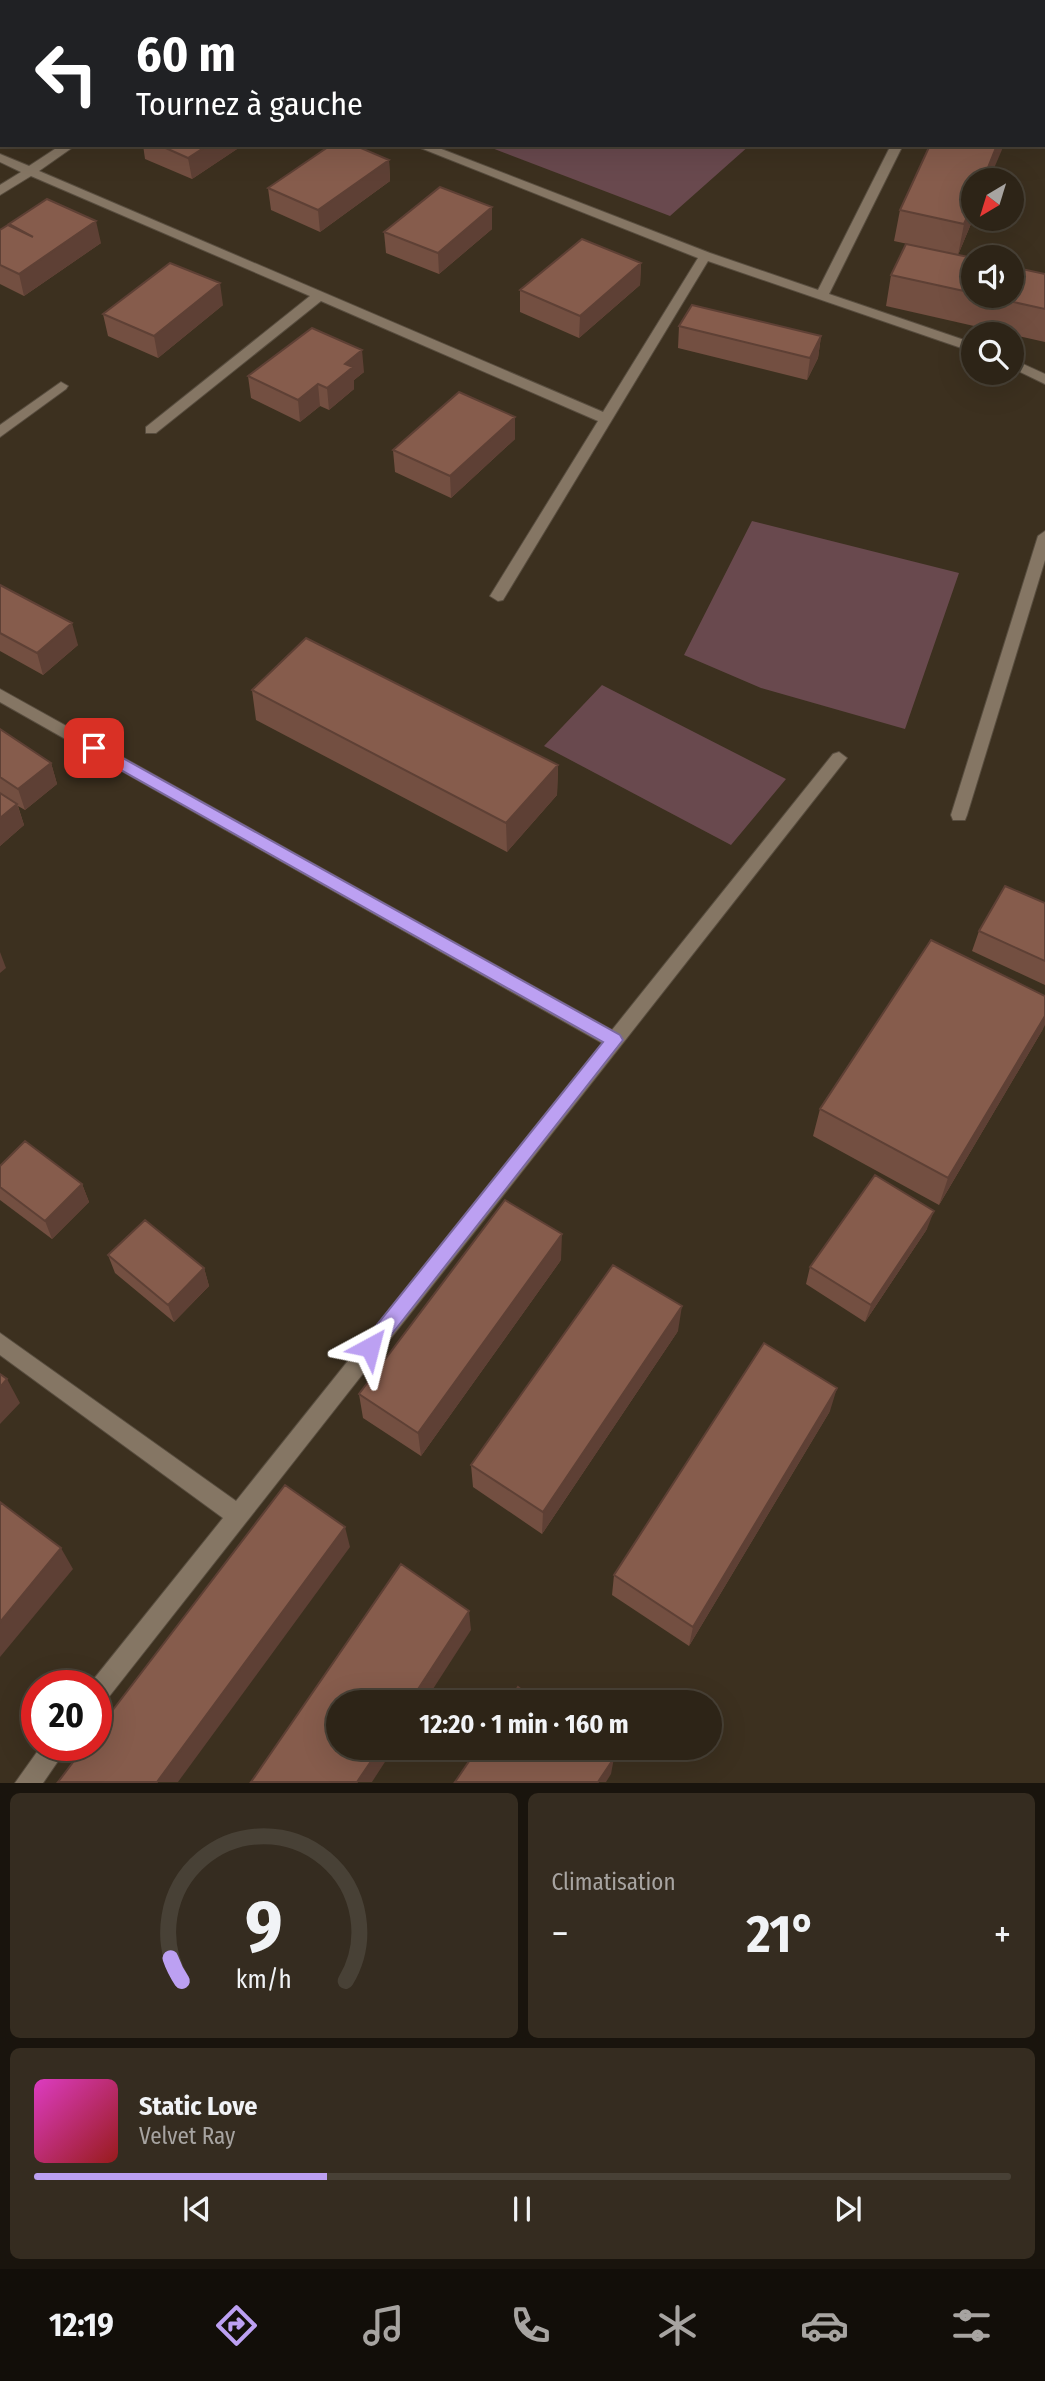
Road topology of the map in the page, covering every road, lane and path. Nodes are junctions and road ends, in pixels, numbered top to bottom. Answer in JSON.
{"nodes":[{"id":1,"x":67,"y":147,"type":"edge"},
{"id":2,"x":424,"y":147,"type":"edge"},
{"id":3,"x":896,"y":147,"type":"edge"},
{"id":4,"x":0,"y":158,"type":"edge"},
{"id":5,"x":30,"y":171,"type":"junction"},
{"id":6,"x":0,"y":191,"type":"edge"},
{"id":7,"x":705,"y":256,"type":"junction"},
{"id":8,"x":319,"y":296,"type":"junction"},
{"id":9,"x":822,"y":296,"type":"junction"},
{"id":10,"x":961,"y":344,"type":"edge"},
{"id":11,"x":1024,"y":369,"type":"edge"},
{"id":12,"x":1045,"y":380,"type":"edge"},
{"id":13,"x":61,"y":386,"type":"dead end"},
{"id":14,"x":606,"y":419,"type":"junction"},
{"id":15,"x":151,"y":430,"type":"dead end"},
{"id":16,"x":0,"y":432,"type":"edge"},
{"id":17,"x":1045,"y":536,"type":"edge"},
{"id":18,"x":498,"y":596,"type":"dead end"},
{"id":19,"x":0,"y":695,"type":"edge"},
{"id":20,"x":839,"y":758,"type":"dead end"},
{"id":21,"x":960,"y":815,"type":"dead end"},
{"id":22,"x":614,"y":1040,"type":"junction"},
{"id":23,"x":0,"y":1343,"type":"edge"},
{"id":24,"x":237,"y":1515,"type":"junction"},
{"id":25,"x":112,"y":1675,"type":"edge"},
{"id":26,"x":44,"y":1761,"type":"edge"},
{"id":27,"x":27,"y":1783,"type":"edge"}],
"edges":[{"from":1,"to":5,"type":"lane"},
{"from":2,"to":7,"type":"lane"},
{"from":3,"to":9,"type":"lane"},
{"from":4,"to":5,"type":"lane"},
{"from":5,"to":6,"type":"lane"},
{"from":5,"to":8,"type":"lane"},
{"from":7,"to":9,"type":"lane"},
{"from":7,"to":14,"type":"lane"},
{"from":8,"to":14,"type":"lane"},
{"from":8,"to":15,"type":"lane"},
{"from":9,"to":10,"type":"lane"},
{"from":11,"to":12,"type":"lane"},
{"from":13,"to":16,"type":"lane"},
{"from":14,"to":18,"type":"lane"},
{"from":17,"to":21,"type":"lane"},
{"from":19,"to":22,"type":"lane"},
{"from":20,"to":22,"type":"lane"},
{"from":22,"to":24,"type":"lane"},
{"from":23,"to":24,"type":"lane"},
{"from":24,"to":25,"type":"lane"},
{"from":26,"to":27,"type":"lane"}]}
